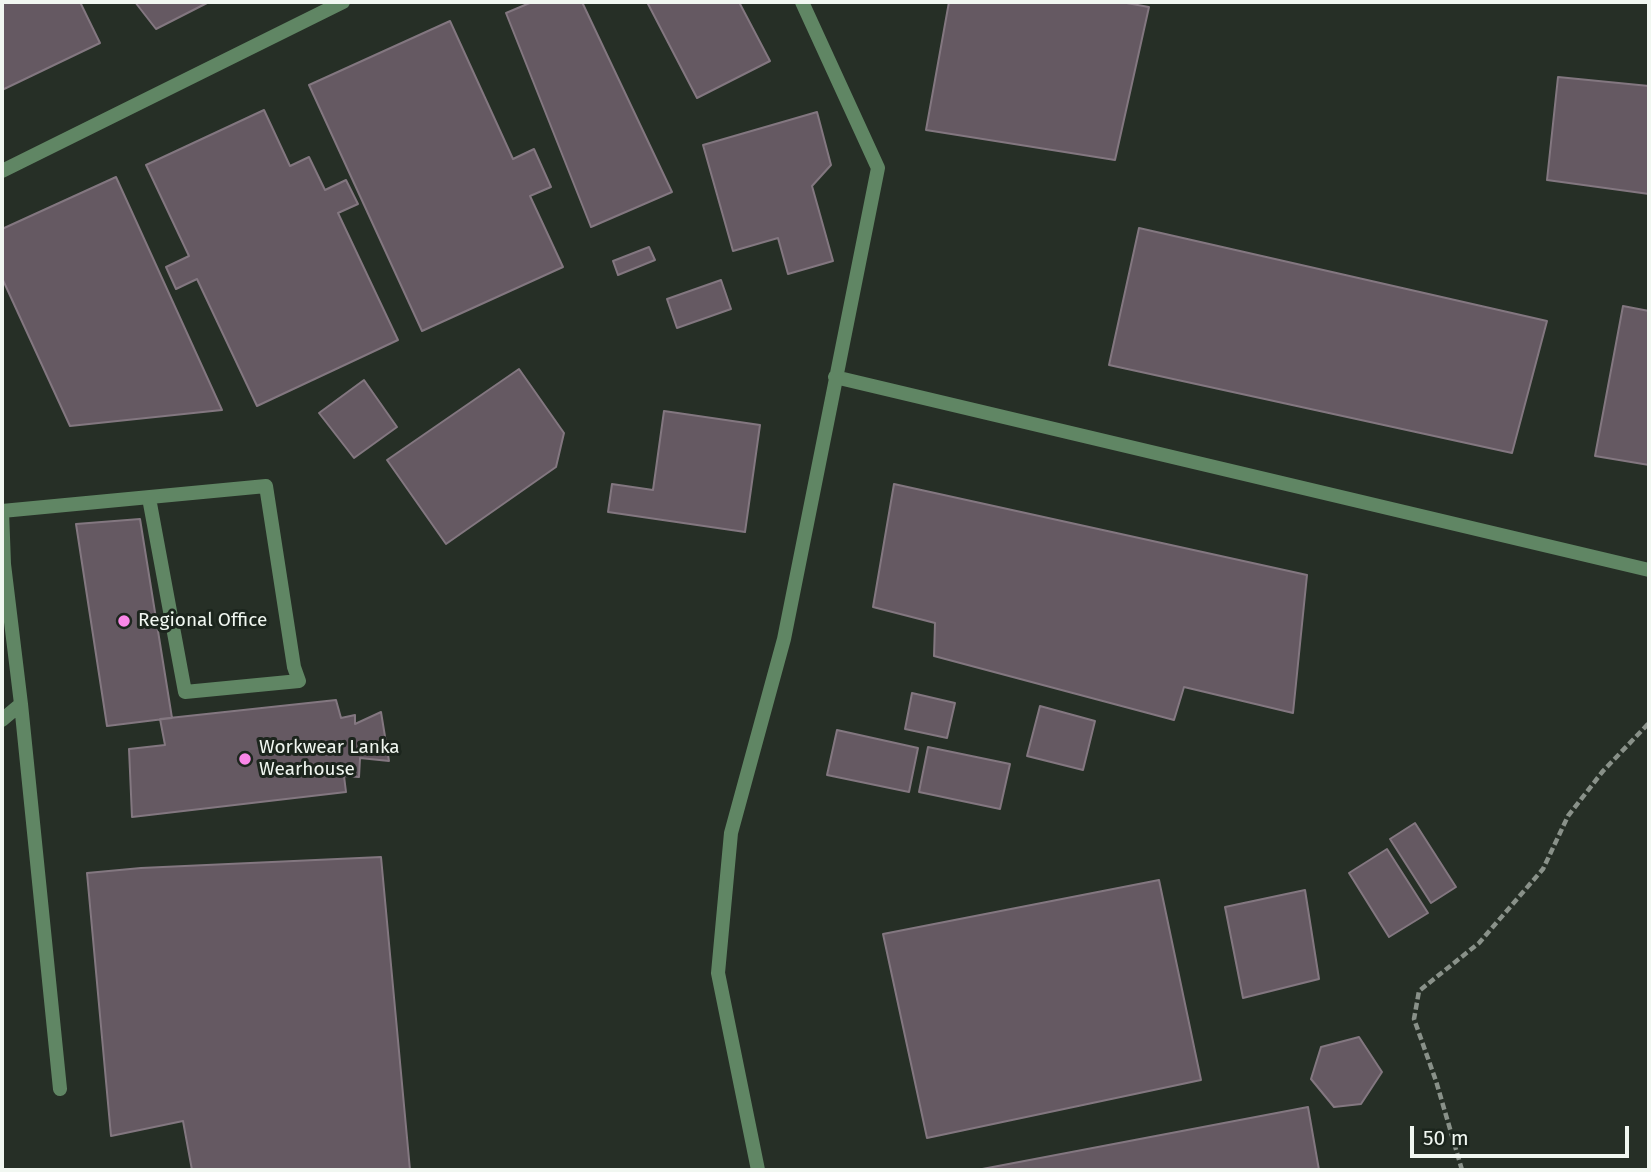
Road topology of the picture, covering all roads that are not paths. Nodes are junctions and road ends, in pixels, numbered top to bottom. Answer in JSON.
{"nodes":[{"id":1,"x":343,"y":2,"type":"edge"},
{"id":2,"x":802,"y":2,"type":"edge"},
{"id":3,"x":2,"y":171,"type":"edge"},
{"id":4,"x":835,"y":377,"type":"junction"},
{"id":5,"x":149,"y":498,"type":"junction"},
{"id":6,"x":2,"y":511,"type":"edge"},
{"id":7,"x":1649,"y":570,"type":"edge"},
{"id":8,"x":20,"y":704,"type":"junction"},
{"id":9,"x":2,"y":720,"type":"edge"},
{"id":10,"x":60,"y":1089,"type":"dead end"},
{"id":11,"x":758,"y":1170,"type":"edge"}],
"edges":[{"from":1,"to":3,"type":"street"},
{"from":2,"to":4,"type":"street"},
{"from":4,"to":7,"type":"street"},
{"from":4,"to":11,"type":"street"},
{"from":5,"to":5,"type":"street"},
{"from":5,"to":6,"type":"street"},
{"from":6,"to":8,"type":"street"},
{"from":8,"to":9,"type":"street"},
{"from":8,"to":10,"type":"street"}]}
